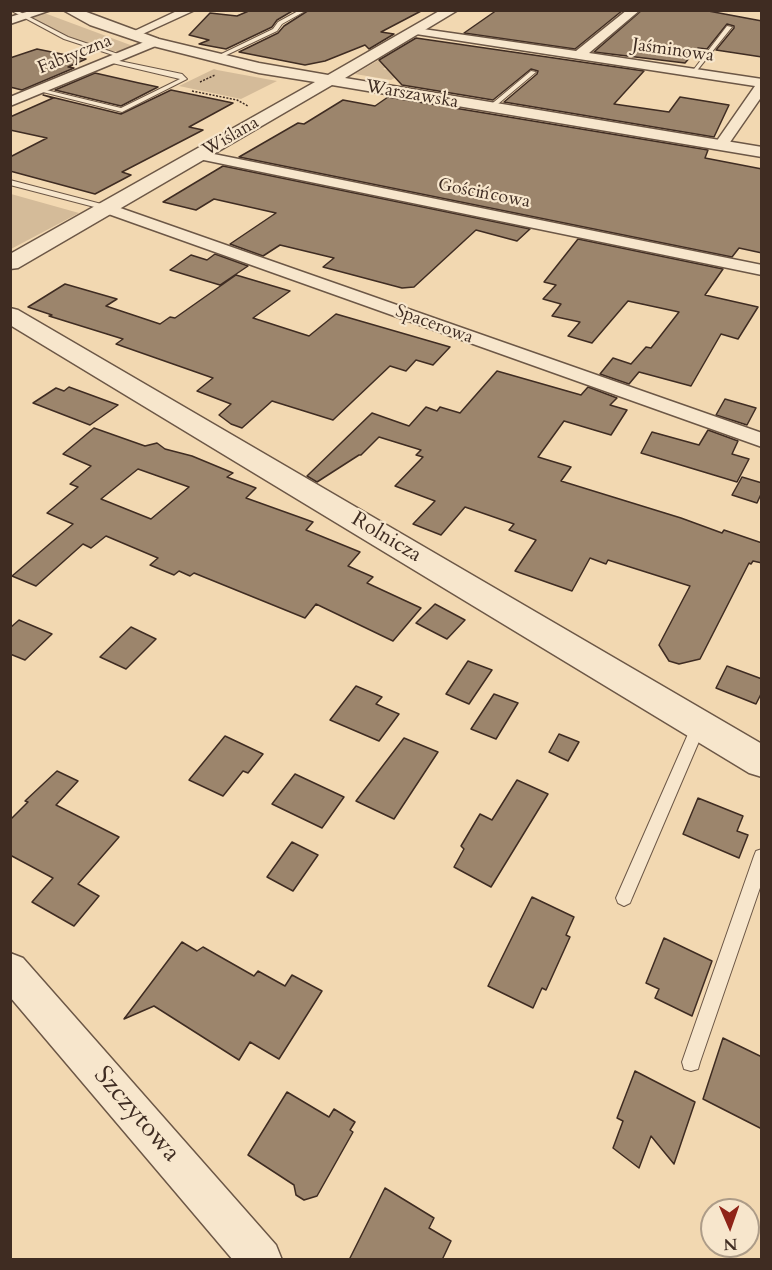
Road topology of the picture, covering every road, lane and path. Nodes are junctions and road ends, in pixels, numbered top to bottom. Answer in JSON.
{"nodes":[{"id":1,"x":11,"y":10,"type":"edge"},
{"id":2,"x":46,"y":10,"type":"edge"},
{"id":3,"x":91,"y":10,"type":"edge"},
{"id":4,"x":190,"y":10,"type":"edge"},
{"id":5,"x":305,"y":10,"type":"edge"},
{"id":6,"x":452,"y":10,"type":"edge"},
{"id":7,"x":635,"y":10,"type":"edge"},
{"id":8,"x":72,"y":12,"type":"edge"},
{"id":9,"x":16,"y":19,"type":"edge"},
{"id":10,"x":729,"y":27,"type":"dead end"},
{"id":11,"x":416,"y":31,"type":"junction"},
{"id":12,"x":132,"y":36,"type":"junction"},
{"id":13,"x":154,"y":42,"type":"junction"},
{"id":14,"x":579,"y":56,"type":"junction"},
{"id":15,"x":115,"y":59,"type":"junction"},
{"id":16,"x":214,"y":59,"type":"junction"},
{"id":17,"x":533,"y":72,"type":"dead end"},
{"id":18,"x":693,"y":72,"type":"junction"},
{"id":19,"x":330,"y":81,"type":"junction"},
{"id":20,"x":762,"y":84,"type":"edge"},
{"id":21,"x":186,"y":89,"type":"dead end"},
{"id":22,"x":38,"y":90,"type":"junction"},
{"id":23,"x":233,"y":100,"type":"junction"},
{"id":24,"x":10,"y":102,"type":"edge"},
{"id":25,"x":228,"y":102,"type":"dead end"},
{"id":26,"x":255,"y":107,"type":"dead end"},
{"id":27,"x":490,"y":108,"type":"junction"},
{"id":28,"x":721,"y":146,"type":"junction"},
{"id":29,"x":762,"y":152,"type":"edge"},
{"id":30,"x":199,"y":155,"type":"junction"},
{"id":31,"x":10,"y":182,"type":"edge"},
{"id":32,"x":106,"y":208,"type":"junction"},
{"id":33,"x":10,"y":263,"type":"edge"},
{"id":34,"x":762,"y":270,"type":"edge"},
{"id":35,"x":10,"y":315,"type":"edge"},
{"id":36,"x":762,"y":441,"type":"edge"},
{"id":37,"x":699,"y":725,"type":"junction"},
{"id":38,"x":762,"y":762,"type":"edge"},
{"id":39,"x":762,"y":856,"type":"edge"},
{"id":40,"x":624,"y":898,"type":"dead end"},
{"id":41,"x":10,"y":970,"type":"edge"},
{"id":42,"x":691,"y":1062,"type":"dead end"},
{"id":43,"x":261,"y":1260,"type":"edge"}],
"edges":[{"from":1,"to":9,"type":"lane"},
{"from":2,"to":9,"type":"street"},
{"from":3,"to":8,"type":"street"},
{"from":4,"to":12,"type":"street"},
{"from":5,"to":16,"type":"lane"},
{"from":6,"to":11,"type":"street","name":"Wiślana"},
{"from":7,"to":14,"type":"street","name":"Jaśminowa"},
{"from":8,"to":12,"type":"street","name":"Warszawska"},
{"from":9,"to":15,"type":"lane"},
{"from":10,"to":18,"type":"lane"},
{"from":11,"to":14,"type":"street","name":"Jaśminowa"},
{"from":11,"to":19,"type":"street","name":"Wiślana"},
{"from":12,"to":13,"type":"street","name":"Warszawska"},
{"from":13,"to":15,"type":"street","name":"Fabryczna"},
{"from":13,"to":16,"type":"street","name":"Warszawska"},
{"from":14,"to":18,"type":"street","name":"Jaśminowa"},
{"from":15,"to":22,"type":"street","name":"Fabryczna"},
{"from":15,"to":22,"type":"lane"},
{"from":16,"to":19,"type":"street","name":"Warszawska"},
{"from":17,"to":27,"type":"lane"},
{"from":18,"to":20,"type":"street","name":"Jaśminowa"},
{"from":19,"to":27,"type":"street","name":"Warszawska"},
{"from":19,"to":30,"type":"street","name":"Wiślana"},
{"from":20,"to":28,"type":"street"},
{"from":21,"to":23,"type":"path"},
{"from":22,"to":24,"type":"street","name":"Fabryczna"},
{"from":23,"to":25,"type":"path"},
{"from":23,"to":26,"type":"path"},
{"from":27,"to":28,"type":"street","name":"Warszawska"},
{"from":28,"to":29,"type":"street","name":"Warszawska"},
{"from":30,"to":32,"type":"street","name":"Wiślana"},
{"from":30,"to":34,"type":"street","name":"Gościńcowa"},
{"from":31,"to":32,"type":"lane"},
{"from":32,"to":33,"type":"street","name":"Wiślana"},
{"from":32,"to":36,"type":"street","name":"Spacerowa"},
{"from":35,"to":37,"type":"street","name":"Rolnicza"},
{"from":37,"to":38,"type":"street","name":"Rolnicza"},
{"from":37,"to":40,"type":"lane"},
{"from":39,"to":42,"type":"lane"},
{"from":41,"to":43,"type":"street","name":"Szczytowa"}]}
